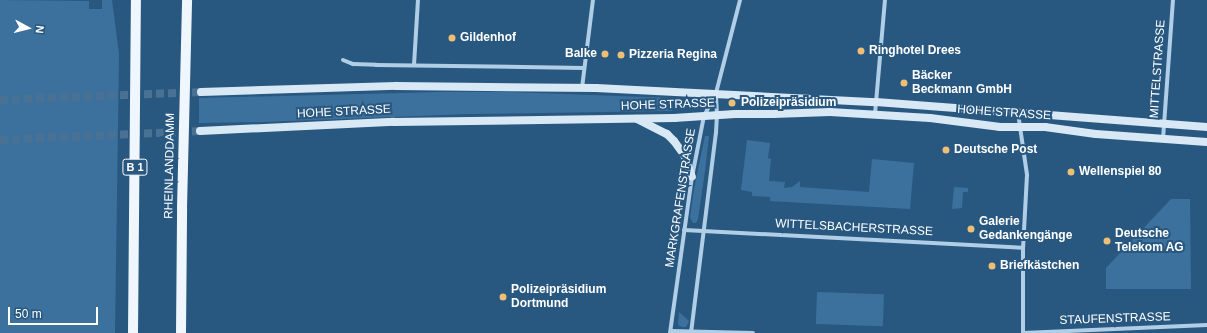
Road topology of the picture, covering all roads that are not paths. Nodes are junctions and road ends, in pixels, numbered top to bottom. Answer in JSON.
{"nodes":[{"id":1,"x":136,"y":0,"type":"edge"},
{"id":2,"x":187,"y":0,"type":"edge"},
{"id":3,"x":418,"y":0,"type":"edge"},
{"id":4,"x":593,"y":0,"type":"edge"},
{"id":5,"x":740,"y":0,"type":"edge"},
{"id":6,"x":885,"y":0,"type":"edge"},
{"id":7,"x":1174,"y":0,"type":"edge"},
{"id":8,"x":343,"y":60,"type":"dead end"},
{"id":9,"x":414,"y":65,"type":"junction"},
{"id":10,"x":584,"y":68,"type":"junction"},
{"id":11,"x":582,"y":88,"type":"junction"},
{"id":12,"x":201,"y":92,"type":"tunnel mouth"},
{"id":13,"x":716,"y":93,"type":"junction"},
{"id":14,"x":876,"y":102,"type":"junction"},
{"id":15,"x":1018,"y":113,"type":"junction"},
{"id":16,"x":875,"y":114,"type":"junction"},
{"id":17,"x":717,"y":115,"type":"junction"},
{"id":18,"x":704,"y":116,"type":"junction"},
{"id":19,"x":634,"y":118,"type":"junction"},
{"id":20,"x":1164,"y":124,"type":"junction"},
{"id":21,"x":1020,"y":127,"type":"junction"},
{"id":22,"x":1207,"y":127,"type":"edge"},
{"id":23,"x":200,"y":131,"type":"tunnel mouth"},
{"id":24,"x":1163,"y":140,"type":"junction"},
{"id":25,"x":1207,"y":142,"type":"edge"},
{"id":26,"x":692,"y":177,"type":"junction"},
{"id":27,"x":684,"y":230,"type":"junction"},
{"id":28,"x":705,"y":231,"type":"junction"},
{"id":29,"x":1023,"y":248,"type":"junction"},
{"id":30,"x":1207,"y":325,"type":"edge"},
{"id":31,"x":670,"y":332,"type":"edge"},
{"id":32,"x":691,"y":332,"type":"edge"},
{"id":33,"x":133,"y":333,"type":"edge"},
{"id":34,"x":181,"y":333,"type":"edge"},
{"id":35,"x":753,"y":333,"type":"edge"},
{"id":36,"x":1024,"y":333,"type":"edge"}],
"edges":[{"from":1,"to":33,"type":"main road","number":"B 1"},
{"from":2,"to":34,"type":"main road","name":"RHEINLANDDAMM"},
{"from":3,"to":9,"type":"street"},
{"from":4,"to":10,"type":"street"},
{"from":5,"to":13,"type":"street"},
{"from":6,"to":14,"type":"street"},
{"from":7,"to":20,"type":"street","name":"MITTELSTRASSE"},
{"from":8,"to":9,"type":"street"},
{"from":9,"to":10,"type":"street"},
{"from":10,"to":11,"type":"street"},
{"from":11,"to":12,"type":"main road","name":"HOHE STRASSE"},
{"from":11,"to":13,"type":"main road","name":"HOHE STRASSE"},
{"from":13,"to":14,"type":"main road","name":"HOHE STRASSE"},
{"from":13,"to":17,"type":"street","name":"MARKGRAFENSTRASSE"},
{"from":13,"to":18,"type":"street","name":"MARKGRAFENSTRASSE"},
{"from":14,"to":15,"type":"main road","name":"HOHE STRASSE"},
{"from":14,"to":16,"type":"street"},
{"from":15,"to":20,"type":"main road","name":"HOHE STRASSE"},
{"from":15,"to":21,"type":"street"},
{"from":16,"to":17,"type":"main road","name":"HOHE STRASSE"},
{"from":16,"to":21,"type":"main road","name":"HOHE STRASSE"},
{"from":17,"to":18,"type":"main road","name":"HOHE STRASSE"},
{"from":17,"to":28,"type":"street","name":"MARKGRAFENSTRASSE"},
{"from":18,"to":19,"type":"main road","name":"HOHE STRASSE"},
{"from":18,"to":26,"type":"street","name":"MARKGRAFENSTRASSE"},
{"from":19,"to":23,"type":"main road","name":"HOHE STRASSE"},
{"from":19,"to":26,"type":"main road"},
{"from":20,"to":22,"type":"main road","name":"HOHE STRASSE"},
{"from":20,"to":24,"type":"street","name":"MITTELSTRASSE"},
{"from":21,"to":24,"type":"main road","name":"HOHE STRASSE"},
{"from":21,"to":29,"type":"street"},
{"from":24,"to":25,"type":"main road","name":"HOHE STRASSE"},
{"from":26,"to":27,"type":"street","name":"MARKGRAFENSTRASSE"},
{"from":27,"to":28,"type":"street","name":"WITTELSBACHERSTRASSE"},
{"from":27,"to":31,"type":"street","name":"MARKGRAFENSTRASSE"},
{"from":28,"to":29,"type":"street","name":"WITTELSBACHERSTRASSE"},
{"from":28,"to":32,"type":"street","name":"MARKGRAFENSTRASSE"},
{"from":29,"to":36,"type":"street"},
{"from":30,"to":36,"type":"street","name":"STAUFENSTRASSE"},
{"from":31,"to":32,"type":"street"},
{"from":32,"to":35,"type":"street"}]}
